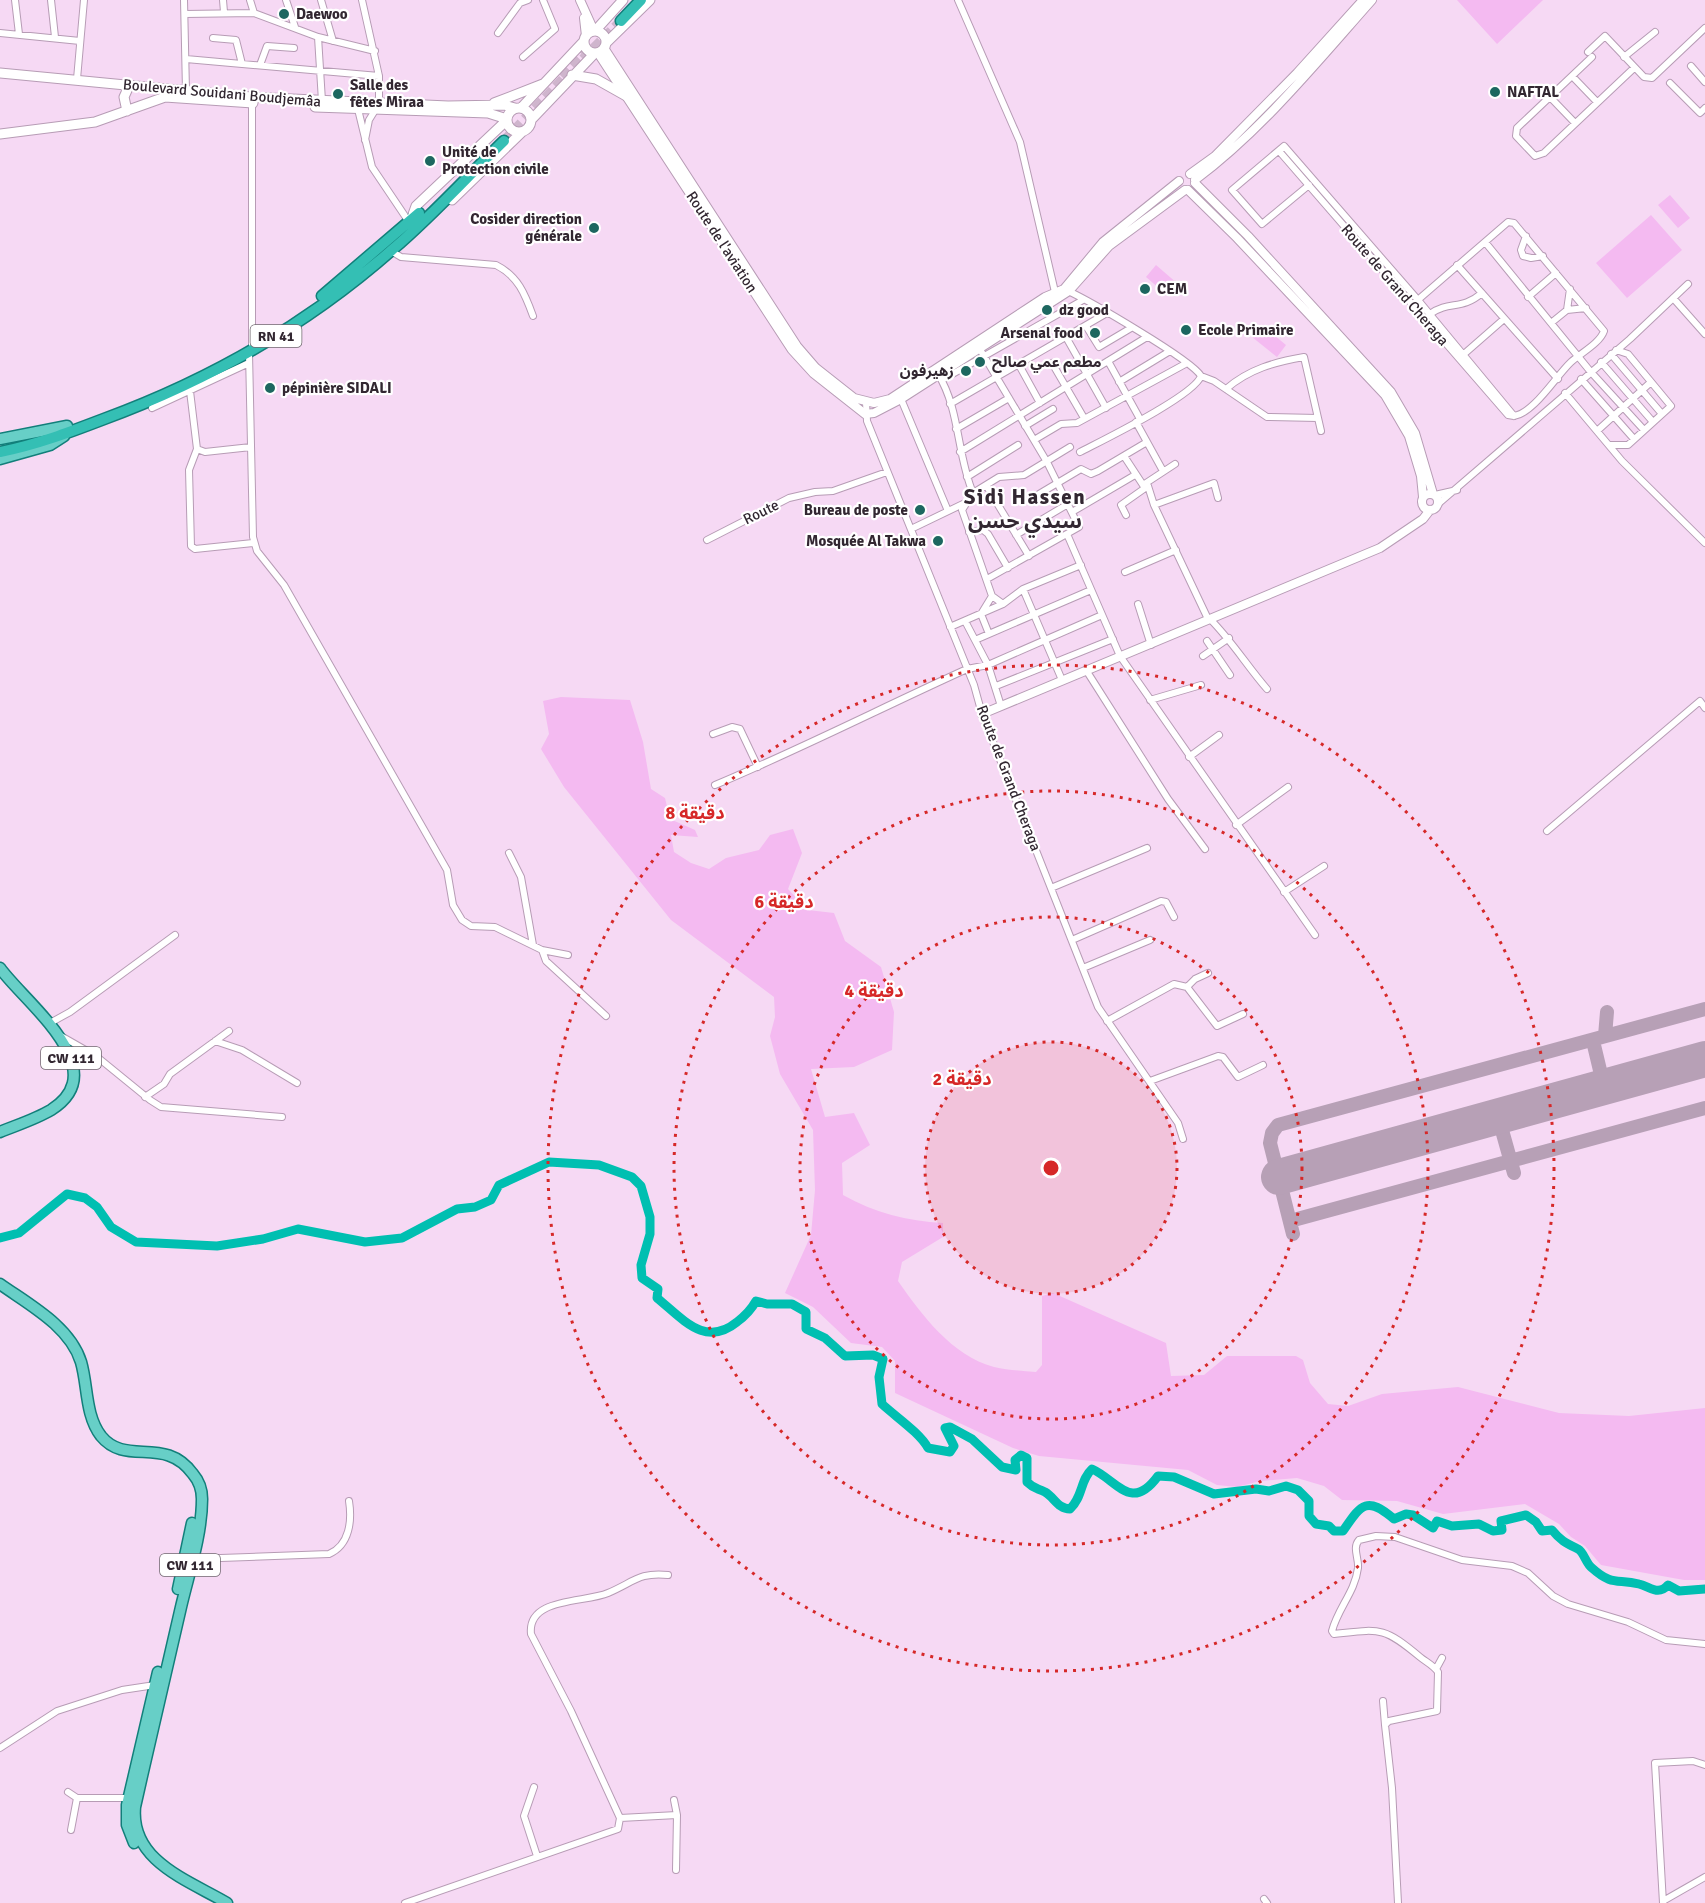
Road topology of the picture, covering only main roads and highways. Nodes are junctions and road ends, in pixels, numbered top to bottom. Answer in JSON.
{"nodes":[{"id":1,"x":623,"y":0,"type":"edge"},
{"id":2,"x":633,"y":0,"type":"edge"},
{"id":3,"x":641,"y":0,"type":"edge"},
{"id":4,"x":650,"y":0,"type":"edge"},
{"id":5,"x":590,"y":35,"type":"junction"},
{"id":6,"x":601,"y":49,"type":"junction"},
{"id":7,"x":0,"y":73,"type":"edge"},
{"id":8,"x":572,"y":75,"type":"junction"},
{"id":9,"x":548,"y":82,"type":"junction"},
{"id":10,"x":134,"y":87,"type":"junction"},
{"id":11,"x":628,"y":97,"type":"road end"},
{"id":12,"x":143,"y":105,"type":"junction"},
{"id":13,"x":357,"y":107,"type":"junction"},
{"id":14,"x":518,"y":108,"type":"junction"},
{"id":15,"x":487,"y":109,"type":"junction"},
{"id":16,"x":128,"y":111,"type":"junction"},
{"id":17,"x":531,"y":119,"type":"junction"},
{"id":18,"x":506,"y":120,"type":"junction"},
{"id":19,"x":522,"y":132,"type":"junction"},
{"id":20,"x":0,"y":134,"type":"edge"},
{"id":21,"x":500,"y":136,"type":"junction"},
{"id":22,"x":412,"y":223,"type":"junction"},
{"id":23,"x":250,"y":353,"type":"junction"},
{"id":24,"x":68,"y":429,"type":"junction"},
{"id":25,"x":0,"y":439,"type":"edge"},
{"id":26,"x":0,"y":445,"type":"edge"},
{"id":27,"x":0,"y":452,"type":"edge"},
{"id":28,"x":0,"y":459,"type":"edge"},
{"id":29,"x":0,"y":968,"type":"edge"},
{"id":30,"x":0,"y":979,"type":"edge"},
{"id":31,"x":0,"y":1127,"type":"edge"},
{"id":32,"x":0,"y":1132,"type":"edge"},
{"id":33,"x":0,"y":1284,"type":"edge"},
{"id":34,"x":0,"y":1291,"type":"edge"},
{"id":35,"x":100,"y":1438,"type":"junction"},
{"id":36,"x":213,"y":1903,"type":"edge"},
{"id":37,"x":226,"y":1903,"type":"edge"}],
"edges":[{"from":1,"to":5,"type":"main road"},
{"from":2,"to":3,"type":"highway"},
{"from":4,"to":6,"type":"main road"},
{"from":5,"to":6,"type":"main road"},
{"from":5,"to":6,"type":"main road"},
{"from":5,"to":9,"type":"main road"},
{"from":6,"to":8,"type":"main road"},
{"from":7,"to":10,"type":"main road","name":"Boulevard Souidani Boudjemâa"},
{"from":8,"to":11,"type":"main road"},
{"from":8,"to":17,"type":"main road"},
{"from":9,"to":14,"type":"main road"},
{"from":9,"to":15,"type":"main road"},
{"from":10,"to":12,"type":"main road"},
{"from":10,"to":13,"type":"main road","name":"Boulevard Souidani Boudjemâa"},
{"from":10,"to":16,"type":"main road"},
{"from":12,"to":13,"type":"main road","name":"Boulevard Souidani Boudjemâa"},
{"from":12,"to":16,"type":"main road","name":"Boulevard Souidani Boudjemâa"},
{"from":13,"to":15,"type":"main road","name":"Boulevard Souidani Boudjemâa"},
{"from":14,"to":15,"type":"main road","name":"Boulevard Souidani Boudjemâa"},
{"from":14,"to":17,"type":"main road"},
{"from":14,"to":18,"type":"main road"},
{"from":15,"to":18,"type":"main road","name":"Boulevard Souidani Boudjemâa"},
{"from":15,"to":21,"type":"main road"},
{"from":16,"to":20,"type":"main road","name":"Boulevard Souidani Boudjemâa"},
{"from":17,"to":19,"type":"main road"},
{"from":18,"to":19,"type":"main road"},
{"from":18,"to":21,"type":"main road"},
{"from":19,"to":22,"type":"main road"},
{"from":21,"to":22,"type":"highway","number":"RN 41"},
{"from":22,"to":23,"type":"highway","number":"RN 41"},
{"from":22,"to":23,"type":"highway","number":"RN 41"},
{"from":23,"to":24,"type":"highway","number":"RN 41"},
{"from":24,"to":25,"type":"main road"},
{"from":24,"to":26,"type":"highway","number":"RN 41"},
{"from":24,"to":27,"type":"highway","number":"RN 41"},
{"from":24,"to":28,"type":"main road"},
{"from":29,"to":32,"type":"main road","number":"CW 111"},
{"from":30,"to":31,"type":"main road","number":"CW 111"},
{"from":33,"to":35,"type":"main road"},
{"from":34,"to":35,"type":"main road"},
{"from":35,"to":36,"type":"main road","number":"CW 111"},
{"from":35,"to":37,"type":"main road","number":"CW 111"}]}
